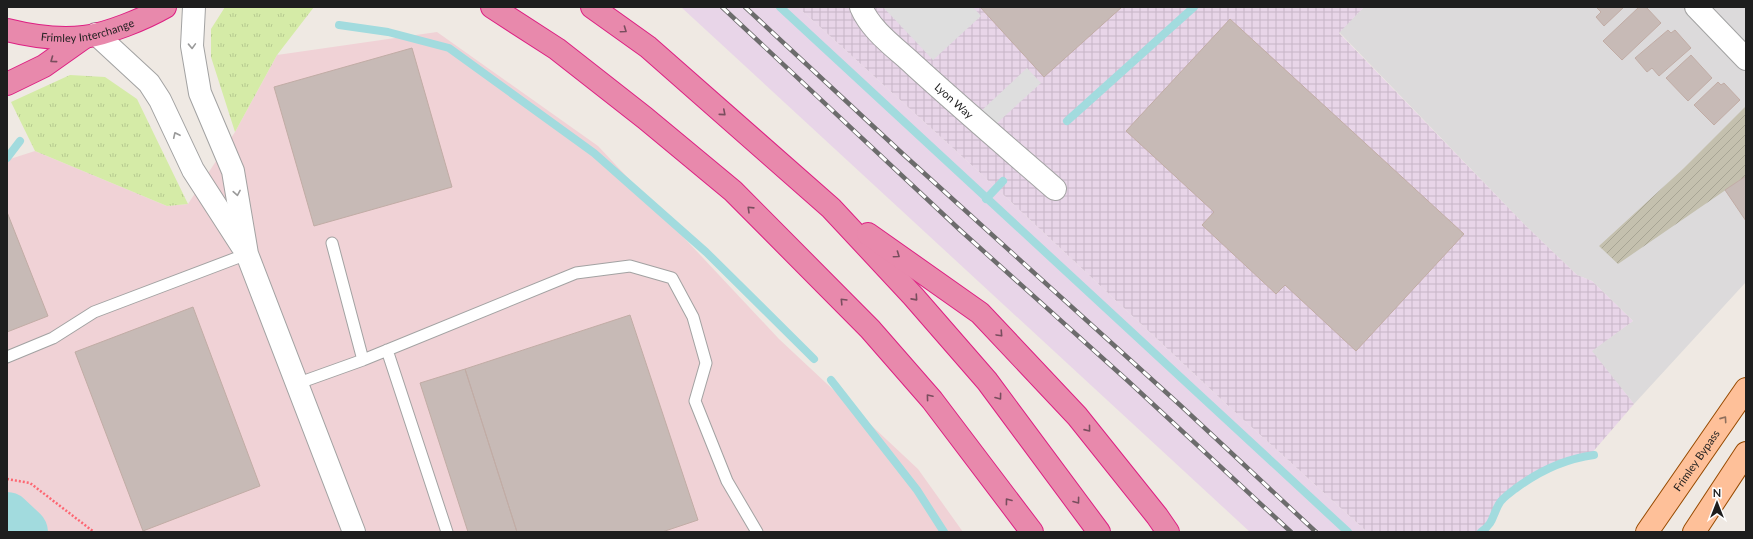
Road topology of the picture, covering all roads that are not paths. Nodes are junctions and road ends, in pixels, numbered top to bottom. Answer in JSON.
{"nodes":[{"id":1,"x":165,"y":7,"type":"edge"},
{"id":2,"x":194,"y":7,"type":"edge"},
{"id":3,"x":492,"y":7,"type":"edge"},
{"id":4,"x":592,"y":7,"type":"edge"},
{"id":5,"x":861,"y":7,"type":"edge"},
{"id":6,"x":1696,"y":7,"type":"edge"},
{"id":7,"x":7,"y":30,"type":"edge"},
{"id":8,"x":90,"y":35,"type":"junction"},
{"id":9,"x":1746,"y":59,"type":"edge"},
{"id":10,"x":7,"y":84,"type":"edge"},
{"id":11,"x":1054,"y":189,"type":"dead end"},
{"id":12,"x":831,"y":208,"type":"junction"},
{"id":13,"x":332,"y":243,"type":"dead end"},
{"id":14,"x":247,"y":254,"type":"junction"},
{"id":15,"x":387,"y":350,"type":"junction"},
{"id":16,"x":7,"y":357,"type":"edge"},
{"id":17,"x":363,"y":360,"type":"junction"},
{"id":18,"x":296,"y":384,"type":"junction"},
{"id":19,"x":1746,"y":389,"type":"edge"},
{"id":20,"x":1746,"y":453,"type":"edge"},
{"id":21,"x":354,"y":532,"type":"edge"},
{"id":22,"x":447,"y":532,"type":"edge"},
{"id":23,"x":756,"y":532,"type":"edge"},
{"id":24,"x":1032,"y":532,"type":"edge"},
{"id":25,"x":1099,"y":532,"type":"edge"},
{"id":26,"x":1168,"y":532,"type":"edge"},
{"id":27,"x":1647,"y":532,"type":"edge"},
{"id":28,"x":1694,"y":532,"type":"edge"}],
"edges":[{"from":1,"to":8,"type":"highway","name":"Frimley Interchange"},
{"from":2,"to":14,"type":"street","one_way":true},
{"from":24,"to":3,"type":"highway","one_way":true},
{"from":4,"to":12,"type":"highway","one_way":true},
{"from":5,"to":11,"type":"street","name":"Lyon Way"},
{"from":6,"to":9,"type":"street"},
{"from":7,"to":8,"type":"highway","name":"Frimley Interchange"},
{"from":8,"to":10,"type":"highway","one_way":true},
{"from":14,"to":8,"type":"street","one_way":true},
{"from":12,"to":25,"type":"highway","one_way":true},
{"from":12,"to":26,"type":"highway","one_way":true},
{"from":13,"to":17,"type":"lane"},
{"from":14,"to":16,"type":"lane"},
{"from":14,"to":18,"type":"street"},
{"from":15,"to":17,"type":"lane"},
{"from":15,"to":22,"type":"lane"},
{"from":15,"to":23,"type":"lane"},
{"from":17,"to":18,"type":"lane"},
{"from":18,"to":21,"type":"street"},
{"from":27,"to":19,"type":"main road","name":"Frimley Bypass","one_way":true},
{"from":20,"to":28,"type":"main road"}]}
